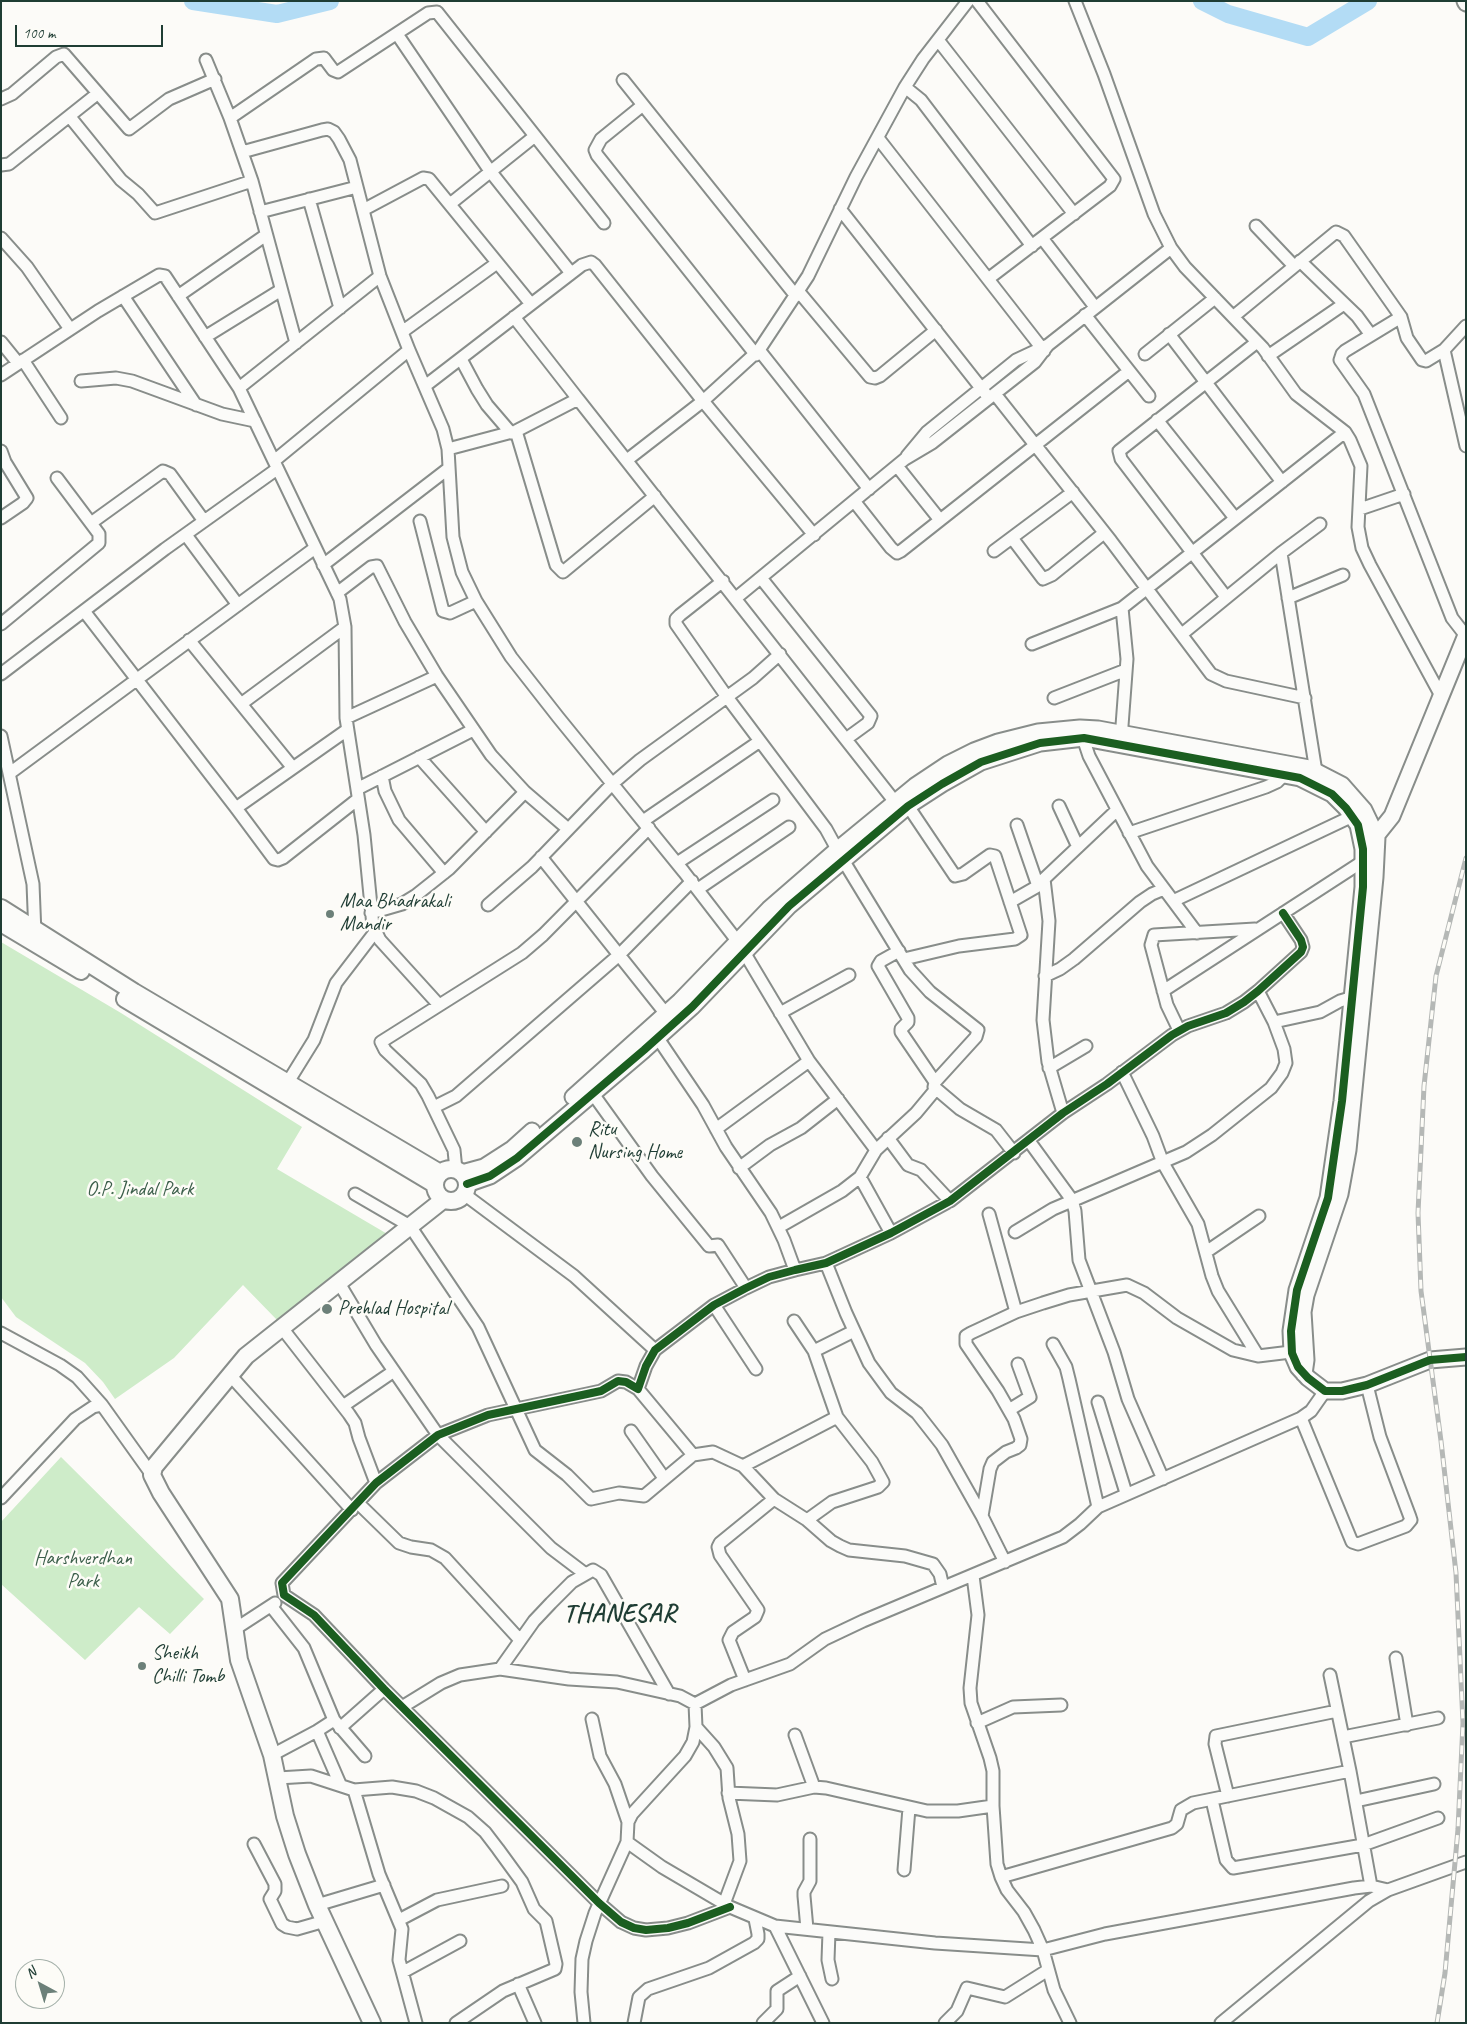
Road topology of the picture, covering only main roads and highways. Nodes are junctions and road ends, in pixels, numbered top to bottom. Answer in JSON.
{"nodes":[{"id":1,"x":1,"y":908,"type":"edge"},
{"id":2,"x":1,"y":923,"type":"edge"},
{"id":3,"x":35,"y":936,"type":"junction"},
{"id":4,"x":454,"y":1179,"type":"junction"},
{"id":5,"x":372,"y":2023,"type":"edge"}],
"edges":[{"from":1,"to":3,"type":"main road"},
{"from":2,"to":3,"type":"main road"},
{"from":3,"to":4,"type":"main road"},
{"from":3,"to":4,"type":"main road"},
{"from":4,"to":5,"type":"main road"}]}
